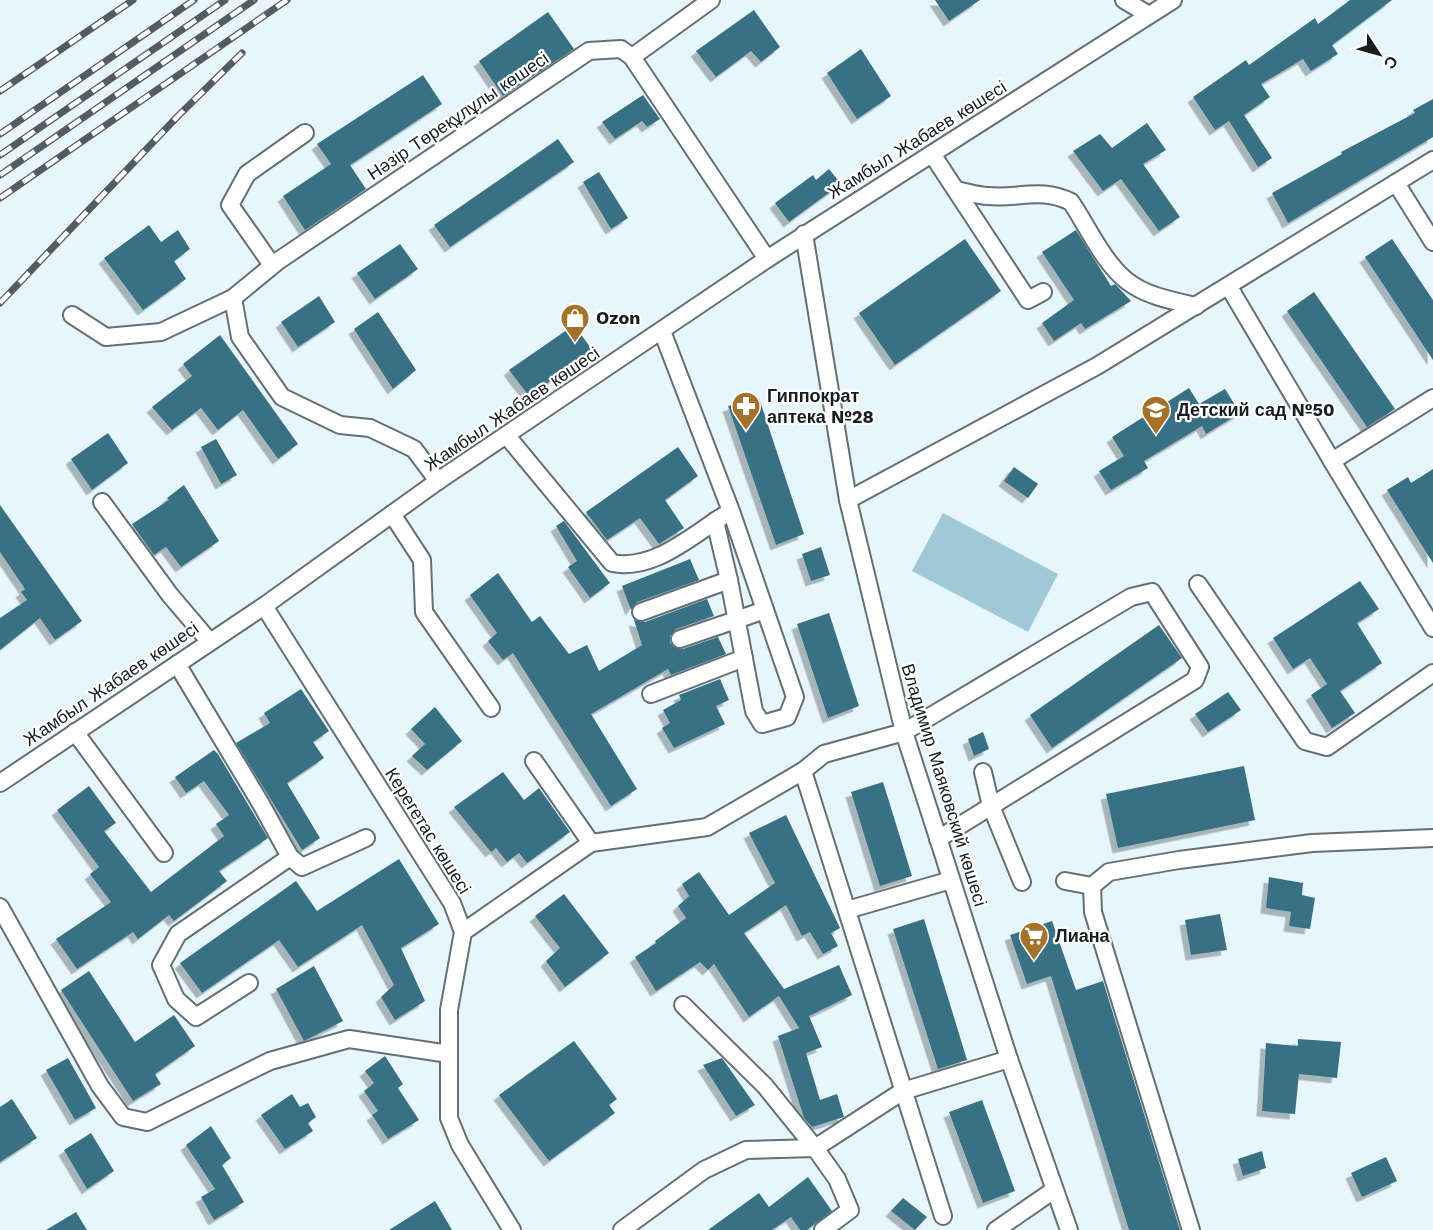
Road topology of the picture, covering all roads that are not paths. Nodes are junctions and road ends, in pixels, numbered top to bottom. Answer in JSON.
{"nodes":[{"id":1,"x":1124,"y":0,"type":"edge"},
{"id":2,"x":1173,"y":0,"type":"edge"},
{"id":3,"x":704,"y":3,"type":"edge"},
{"id":4,"x":1149,"y":15,"type":"junction"},
{"id":5,"x":632,"y":57,"type":"junction"},
{"id":6,"x":305,"y":133,"type":"dead end"},
{"id":7,"x":932,"y":154,"type":"junction"},
{"id":8,"x":1433,"y":160,"type":"edge"},
{"id":9,"x":1396,"y":183,"type":"junction"},
{"id":10,"x":956,"y":190,"type":"junction"},
{"id":11,"x":804,"y":234,"type":"junction"},
{"id":12,"x":1433,"y":242,"type":"edge"},
{"id":13,"x":767,"y":260,"type":"junction"},
{"id":14,"x":272,"y":265,"type":"junction"},
{"id":15,"x":1229,"y":286,"type":"junction"},
{"id":16,"x":1043,"y":292,"type":"dead end"},
{"id":17,"x":232,"y":298,"type":"junction"},
{"id":18,"x":1196,"y":306,"type":"junction"},
{"id":19,"x":72,"y":315,"type":"dead end"},
{"id":20,"x":662,"y":331,"type":"junction"},
{"id":21,"x":1433,"y":398,"type":"edge"},
{"id":22,"x":507,"y":436,"type":"junction"},
{"id":23,"x":1332,"y":461,"type":"junction"},
{"id":24,"x":438,"y":481,"type":"junction"},
{"id":25,"x":848,"y":500,"type":"junction"},
{"id":26,"x":102,"y":502,"type":"dead end"},
{"id":27,"x":731,"y":511,"type":"junction"},
{"id":28,"x":392,"y":514,"type":"junction"},
{"id":29,"x":715,"y":521,"type":"junction"},
{"id":30,"x":729,"y":580,"type":"junction"},
{"id":31,"x":1198,"y":584,"type":"dead end"},
{"id":32,"x":264,"y":606,"type":"junction"},
{"id":33,"x":765,"y":610,"type":"junction"},
{"id":34,"x":641,"y":612,"type":"dead end"},
{"id":35,"x":736,"y":620,"type":"junction"},
{"id":36,"x":1433,"y":628,"type":"edge"},
{"id":37,"x":680,"y":639,"type":"dead end"},
{"id":38,"x":210,"y":642,"type":"junction"},
{"id":39,"x":744,"y":658,"type":"junction"},
{"id":40,"x":177,"y":664,"type":"junction"},
{"id":41,"x":1433,"y":673,"type":"edge"},
{"id":42,"x":651,"y":694,"type":"dead end"},
{"id":43,"x":491,"y":708,"type":"dead end"},
{"id":44,"x":75,"y":732,"type":"junction"},
{"id":45,"x":904,"y":732,"type":"junction"},
{"id":46,"x":534,"y":761,"type":"dead end"},
{"id":47,"x":803,"y":771,"type":"junction"},
{"id":48,"x":983,"y":772,"type":"dead end"},
{"id":49,"x":0,"y":783,"type":"edge"},
{"id":50,"x":991,"y":806,"type":"junction"},
{"id":51,"x":366,"y":838,"type":"dead end"},
{"id":52,"x":1433,"y":838,"type":"edge"},
{"id":53,"x":938,"y":839,"type":"junction"},
{"id":54,"x":591,"y":843,"type":"junction"},
{"id":55,"x":164,"y":853,"type":"dead end"},
{"id":56,"x":290,"y":857,"type":"junction"},
{"id":57,"x":951,"y":880,"type":"junction"},
{"id":58,"x":1065,"y":881,"type":"dead end"},
{"id":59,"x":1022,"y":882,"type":"dead end"},
{"id":60,"x":1092,"y":886,"type":"junction"},
{"id":61,"x":0,"y":907,"type":"edge"},
{"id":62,"x":847,"y":910,"type":"junction"},
{"id":63,"x":463,"y":932,"type":"junction"},
{"id":64,"x":249,"y":983,"type":"dead end"},
{"id":65,"x":683,"y":1005,"type":"dead end"},
{"id":66,"x":449,"y":1054,"type":"junction"},
{"id":67,"x":1009,"y":1059,"type":"junction"},
{"id":68,"x":903,"y":1091,"type":"junction"},
{"id":69,"x":815,"y":1148,"type":"junction"},
{"id":70,"x":1054,"y":1190,"type":"junction"},
{"id":71,"x":943,"y":1216,"type":"dead end"},
{"id":72,"x":512,"y":1230,"type":"edge"},
{"id":73,"x":622,"y":1230,"type":"edge"},
{"id":74,"x":823,"y":1230,"type":"edge"},
{"id":75,"x":996,"y":1230,"type":"edge"},
{"id":76,"x":1069,"y":1230,"type":"edge"},
{"id":77,"x":1191,"y":1230,"type":"edge"}],
"edges":[{"from":1,"to":4,"type":"street"},
{"from":2,"to":4,"type":"street","name":"Жамбыл Жабаев көшесі"},
{"from":3,"to":5,"type":"street"},
{"from":4,"to":7,"type":"street","name":"Жамбыл Жабаев көшесі"},
{"from":5,"to":13,"type":"street"},
{"from":5,"to":14,"type":"street","name":"Нәзір Төреқұлұлы көшесі"},
{"from":6,"to":14,"type":"street"},
{"from":7,"to":10,"type":"street"},
{"from":7,"to":11,"type":"street","name":"Жамбыл Жабаев көшесі"},
{"from":8,"to":9,"type":"street"},
{"from":9,"to":12,"type":"street"},
{"from":9,"to":15,"type":"street"},
{"from":10,"to":16,"type":"street"},
{"from":10,"to":18,"type":"street"},
{"from":11,"to":13,"type":"street","name":"Жамбыл Жабаев көшесі"},
{"from":11,"to":25,"type":"street","name":"Владимир Маяковский көшесі"},
{"from":13,"to":20,"type":"street","name":"Жамбыл Жабаев көшесі"},
{"from":14,"to":17,"type":"street","name":"Нәзір Төреқұлұлы көшесі"},
{"from":15,"to":18,"type":"street"},
{"from":15,"to":23,"type":"street"},
{"from":17,"to":19,"type":"street","name":"Нәзір Төреқұлұлы көшесі"},
{"from":17,"to":24,"type":"street"},
{"from":18,"to":25,"type":"street"},
{"from":20,"to":22,"type":"street","name":"Жамбыл Жабаев көшесі"},
{"from":20,"to":27,"type":"street"},
{"from":21,"to":23,"type":"street"},
{"from":22,"to":24,"type":"street","name":"Жамбыл Жабаев көшесі"},
{"from":22,"to":29,"type":"street"},
{"from":23,"to":36,"type":"street"},
{"from":24,"to":28,"type":"street","name":"Жамбыл Жабаев көшесі"},
{"from":25,"to":45,"type":"street","name":"Владимир Маяковский көшесі"},
{"from":26,"to":38,"type":"street"},
{"from":27,"to":29,"type":"street"},
{"from":27,"to":33,"type":"street"},
{"from":28,"to":32,"type":"street","name":"Жамбыл Жабаев көшесі"},
{"from":28,"to":43,"type":"street"},
{"from":29,"to":30,"type":"street"},
{"from":30,"to":34,"type":"street"},
{"from":30,"to":35,"type":"street"},
{"from":31,"to":41,"type":"street"},
{"from":32,"to":38,"type":"street","name":"Жамбыл Жабаев көшесі"},
{"from":32,"to":63,"type":"street","name":"Керегетас көшесі"},
{"from":33,"to":35,"type":"street"},
{"from":33,"to":39,"type":"street"},
{"from":35,"to":37,"type":"street"},
{"from":35,"to":39,"type":"street"},
{"from":38,"to":40,"type":"street","name":"Жамбыл Жабаев көшесі"},
{"from":39,"to":42,"type":"street"},
{"from":40,"to":44,"type":"street","name":"Жамбыл Жабаев көшесі"},
{"from":40,"to":56,"type":"street"},
{"from":44,"to":49,"type":"street","name":"Жамбыл Жабаев көшесі"},
{"from":44,"to":55,"type":"street"},
{"from":45,"to":47,"type":"street"},
{"from":45,"to":50,"type":"street"},
{"from":45,"to":53,"type":"street","name":"Владимир Маяковский көшесі"},
{"from":46,"to":54,"type":"street"},
{"from":47,"to":54,"type":"street"},
{"from":47,"to":62,"type":"street"},
{"from":48,"to":50,"type":"street"},
{"from":50,"to":53,"type":"street"},
{"from":50,"to":59,"type":"street"},
{"from":51,"to":56,"type":"street"},
{"from":52,"to":60,"type":"street"},
{"from":53,"to":57,"type":"street","name":"Владимир Маяковский көшесі"},
{"from":54,"to":63,"type":"street"},
{"from":56,"to":64,"type":"street"},
{"from":57,"to":62,"type":"street"},
{"from":57,"to":67,"type":"street","name":"Владимир Маяковский көшесі"},
{"from":58,"to":60,"type":"street"},
{"from":60,"to":77,"type":"street"},
{"from":61,"to":66,"type":"street"},
{"from":62,"to":68,"type":"street"},
{"from":63,"to":66,"type":"street"},
{"from":65,"to":69,"type":"street"},
{"from":66,"to":72,"type":"street"},
{"from":67,"to":68,"type":"street"},
{"from":67,"to":70,"type":"street","name":"Владимир Маяковский көшесі"},
{"from":68,"to":69,"type":"street"},
{"from":68,"to":71,"type":"street"},
{"from":69,"to":73,"type":"street"},
{"from":69,"to":74,"type":"street"},
{"from":70,"to":75,"type":"street"},
{"from":70,"to":76,"type":"street","name":"Владимир Маяковский көшесі"}]}
